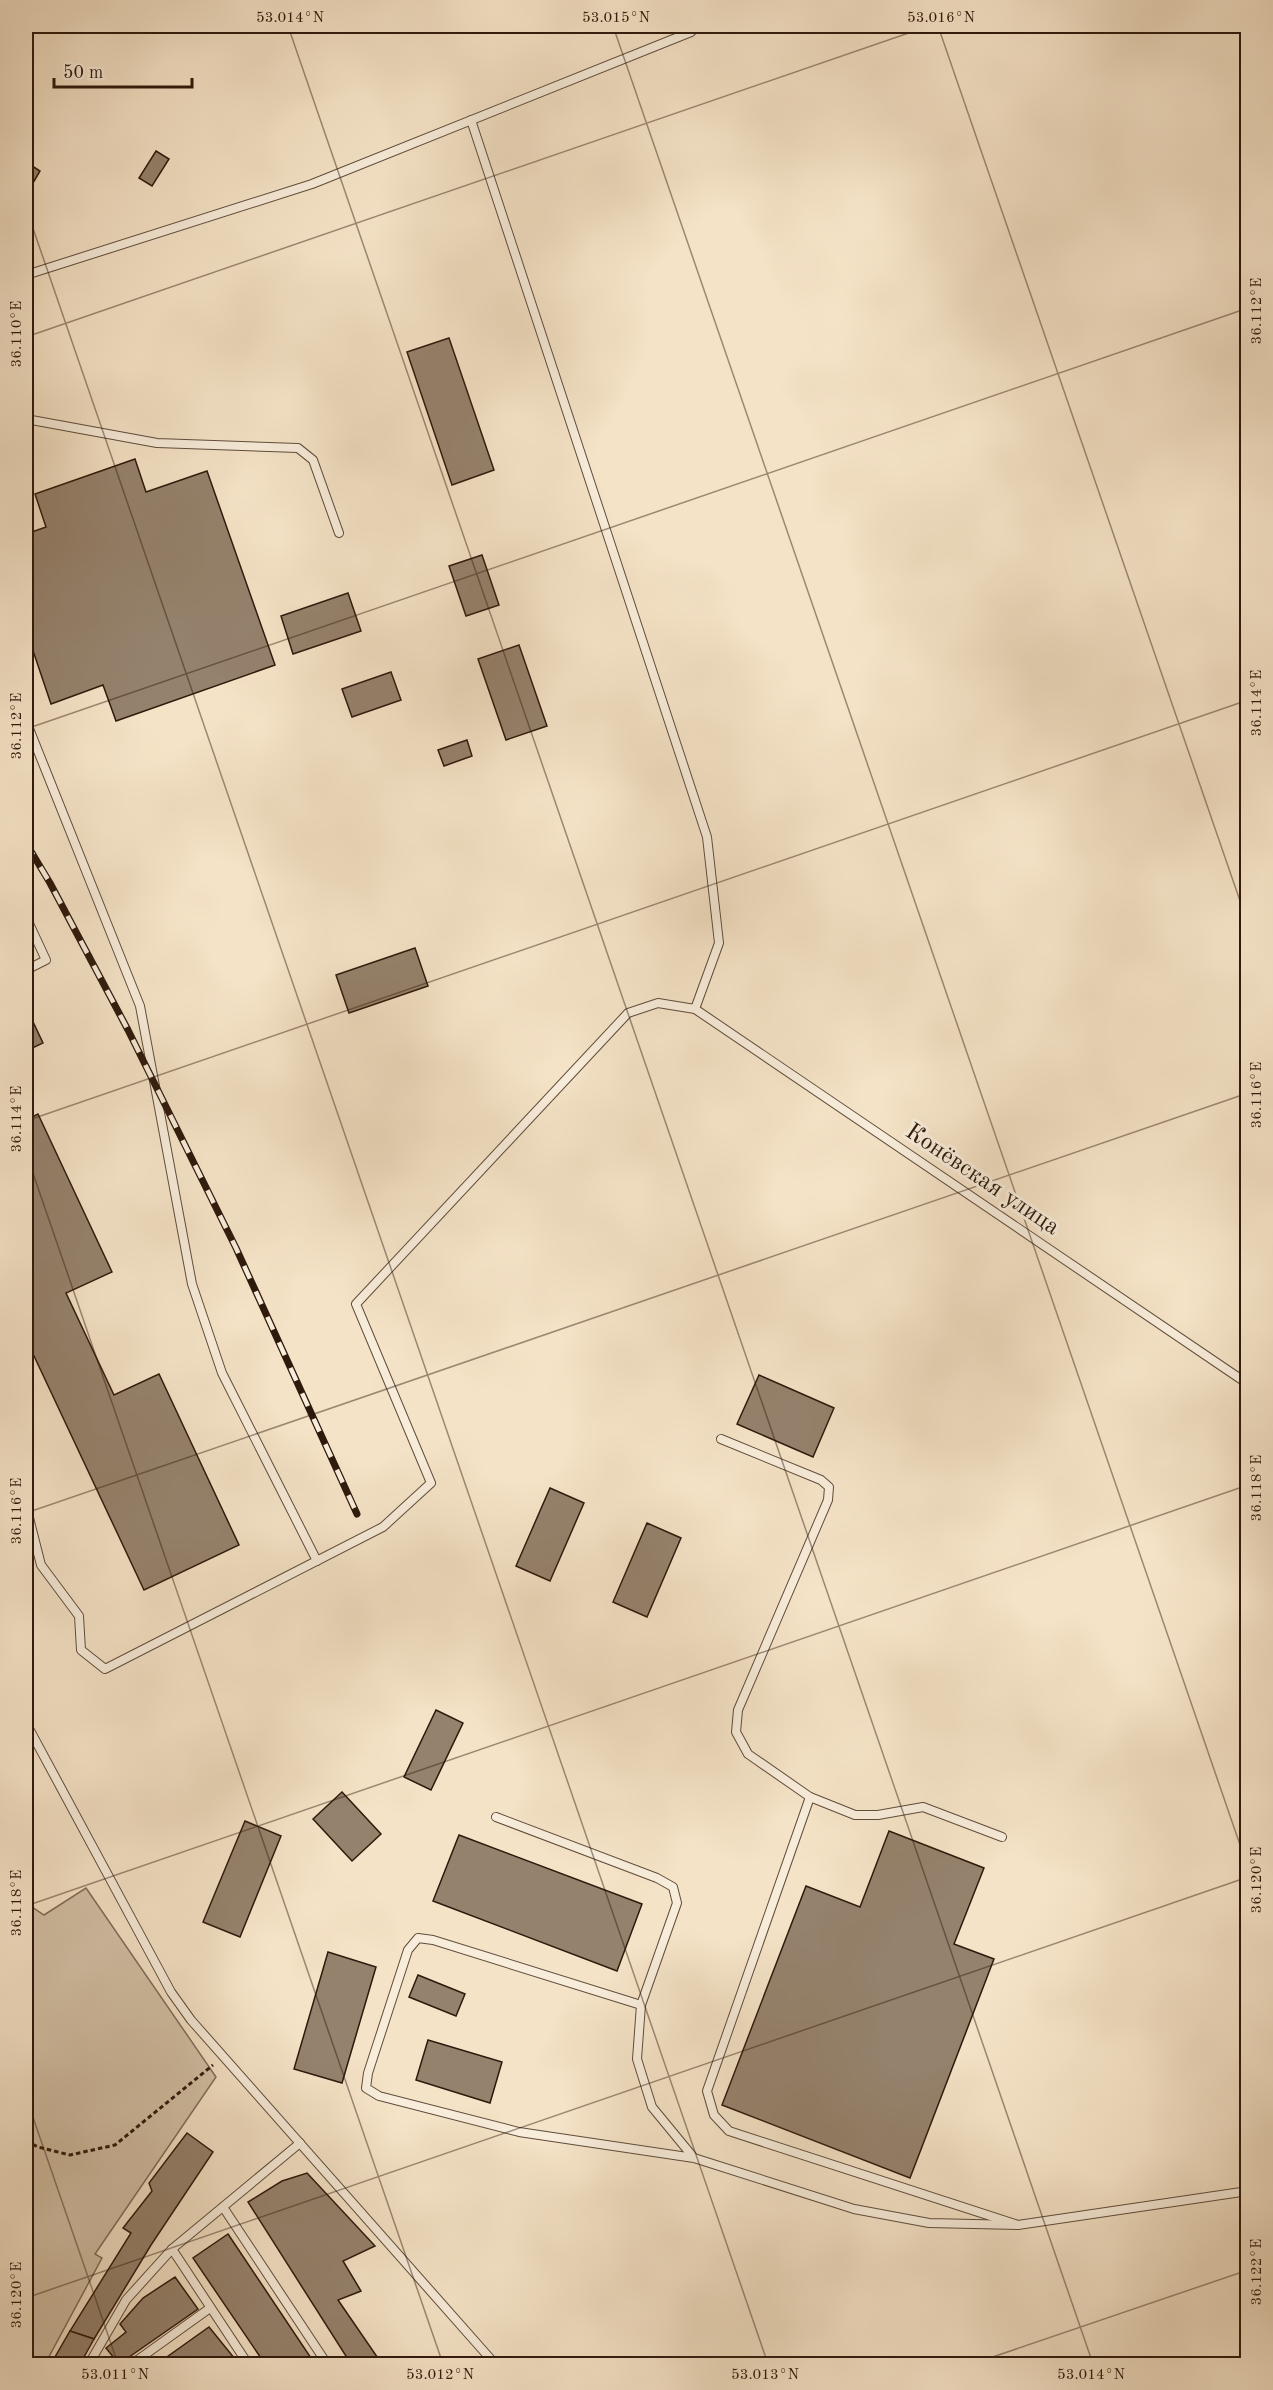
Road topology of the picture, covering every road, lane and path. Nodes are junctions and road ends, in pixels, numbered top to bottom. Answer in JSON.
{"nodes":[{"id":1,"x":697,"y":26,"type":"edge"},
{"id":2,"x":471,"y":120,"type":"junction"},
{"id":3,"x":26,"y":275,"type":"edge"},
{"id":4,"x":26,"y":419,"type":"edge"},
{"id":5,"x":339,"y":533,"type":"dead end"},
{"id":6,"x":26,"y":721,"type":"edge"},
{"id":7,"x":26,"y":917,"type":"edge"},
{"id":8,"x":26,"y":970,"type":"edge"},
{"id":9,"x":695,"y":1009,"type":"junction"},
{"id":10,"x":1248,"y":1384,"type":"edge"},
{"id":11,"x":721,"y":1439,"type":"dead end"},
{"id":12,"x":26,"y":1506,"type":"edge"},
{"id":13,"x":317,"y":1561,"type":"junction"},
{"id":14,"x":26,"y":1723,"type":"edge"},
{"id":15,"x":810,"y":1797,"type":"junction"},
{"id":16,"x":496,"y":1817,"type":"dead end"},
{"id":17,"x":1002,"y":1837,"type":"dead end"},
{"id":18,"x":641,"y":2005,"type":"junction"},
{"id":19,"x":223,"y":2056,"type":"junction"},
{"id":20,"x":26,"y":2141,"type":"edge"},
{"id":21,"x":300,"y":2143,"type":"junction"},
{"id":22,"x":694,"y":2158,"type":"junction"},
{"id":23,"x":1248,"y":2191,"type":"edge"},
{"id":24,"x":223,"y":2207,"type":"junction"},
{"id":25,"x":1018,"y":2225,"type":"junction"},
{"id":26,"x":172,"y":2249,"type":"junction"},
{"id":27,"x":210,"y":2308,"type":"junction"},
{"id":28,"x":89,"y":2364,"type":"edge"},
{"id":29,"x":132,"y":2364,"type":"edge"},
{"id":30,"x":248,"y":2364,"type":"edge"},
{"id":31,"x":327,"y":2364,"type":"edge"},
{"id":32,"x":495,"y":2364,"type":"edge"}],
"edges":[{"from":1,"to":2,"type":"lane"},
{"from":2,"to":3,"type":"lane"},
{"from":2,"to":9,"type":"lane"},
{"from":4,"to":5,"type":"lane"},
{"from":6,"to":13,"type":"lane"},
{"from":7,"to":8,"type":"lane"},
{"from":9,"to":10,"type":"lane","name":"Конёвская улица"},
{"from":9,"to":13,"type":"lane"},
{"from":11,"to":15,"type":"lane"},
{"from":12,"to":13,"type":"lane"},
{"from":14,"to":19,"type":"lane"},
{"from":15,"to":17,"type":"lane"},
{"from":15,"to":25,"type":"lane"},
{"from":16,"to":18,"type":"lane"},
{"from":18,"to":22,"type":"lane"},
{"from":18,"to":22,"type":"lane"},
{"from":19,"to":20,"type":"path"},
{"from":19,"to":21,"type":"lane"},
{"from":21,"to":24,"type":"lane"},
{"from":21,"to":32,"type":"lane"},
{"from":22,"to":25,"type":"lane"},
{"from":23,"to":25,"type":"lane"},
{"from":24,"to":26,"type":"lane"},
{"from":24,"to":31,"type":"lane"},
{"from":26,"to":27,"type":"lane"},
{"from":26,"to":28,"type":"lane"},
{"from":27,"to":29,"type":"lane"},
{"from":27,"to":30,"type":"lane"}]}
